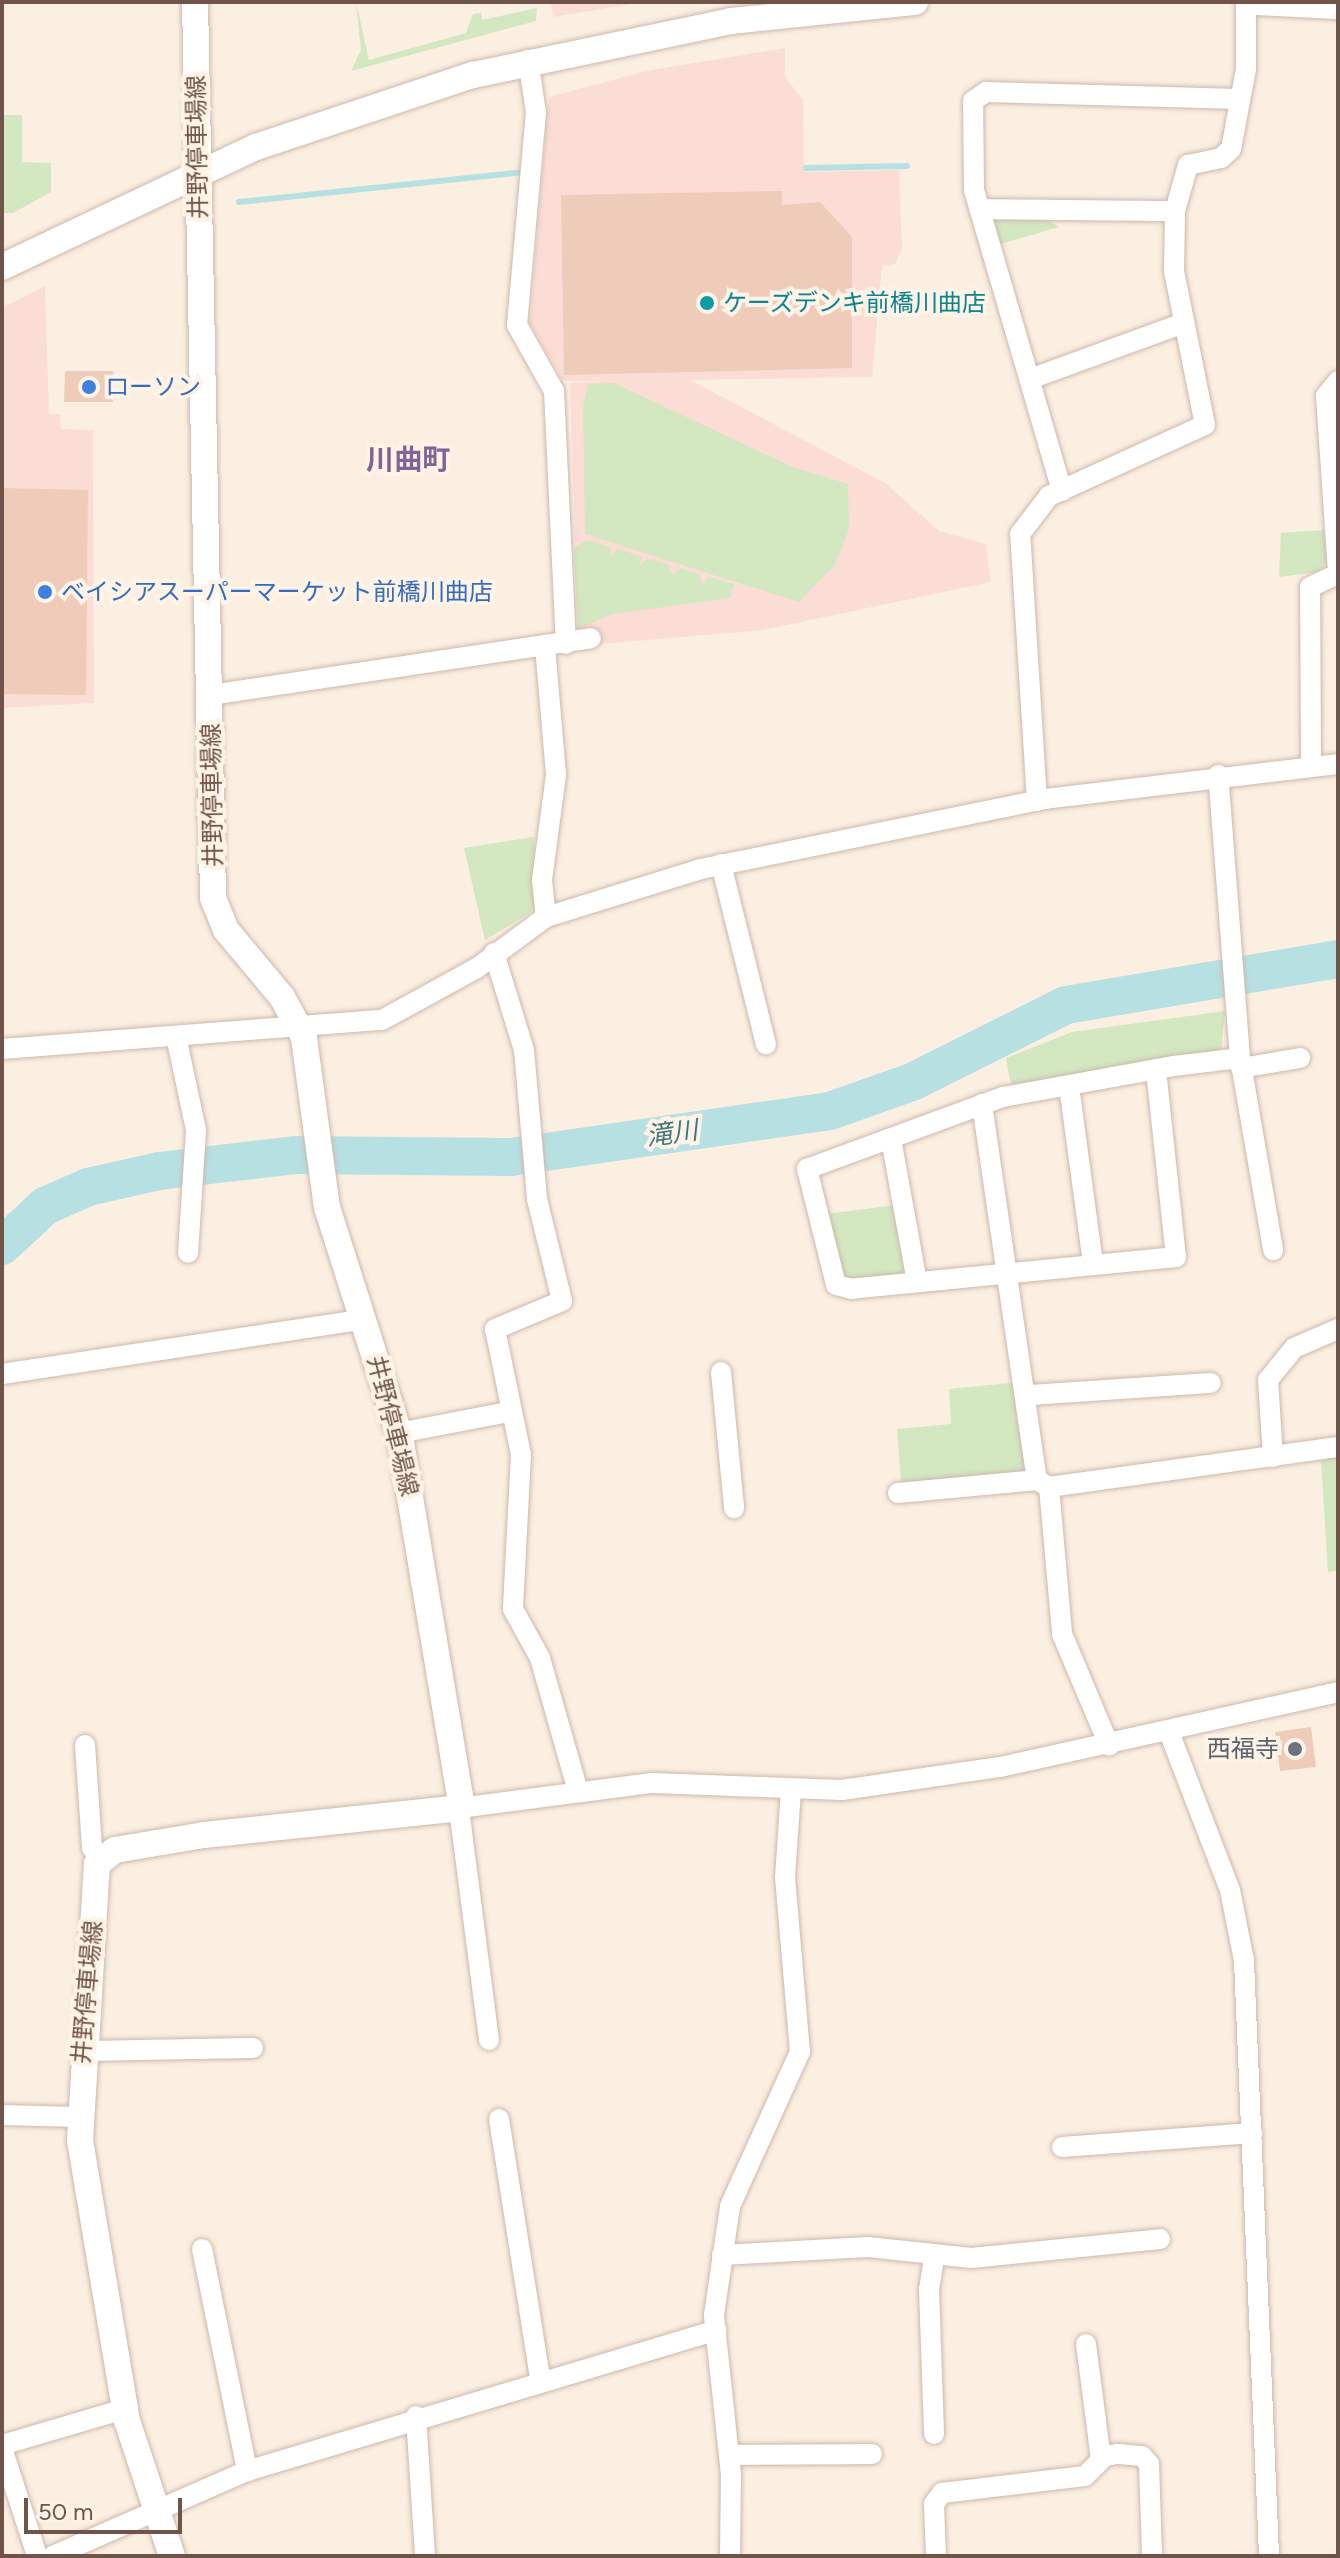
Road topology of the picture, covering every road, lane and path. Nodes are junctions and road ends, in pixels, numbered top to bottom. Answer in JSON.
{"nodes":[{"id":1,"x":195,"y":2,"type":"edge"},
{"id":2,"x":915,"y":2,"type":"edge"},
{"id":3,"x":1246,"y":2,"type":"edge"},
{"id":4,"x":1255,"y":2,"type":"edge"},
{"id":5,"x":1338,"y":6,"type":"edge"},
{"id":6,"x":528,"y":60,"type":"junction"},
{"id":7,"x":1238,"y":99,"type":"junction"},
{"id":8,"x":197,"y":173,"type":"junction"},
{"id":9,"x":979,"y":209,"type":"junction"},
{"id":10,"x":1175,"y":211,"type":"junction"},
{"id":11,"x":2,"y":267,"type":"edge"},
{"id":12,"x":1184,"y":323,"type":"junction"},
{"id":13,"x":1030,"y":379,"type":"junction"},
{"id":14,"x":1338,"y":381,"type":"edge"},
{"id":15,"x":1062,"y":491,"type":"junction"},
{"id":16,"x":1338,"y":573,"type":"edge"},
{"id":17,"x":591,"y":638,"type":"dead end"},
{"id":18,"x":566,"y":644,"type":"junction"},
{"id":19,"x":545,"y":646,"type":"junction"},
{"id":20,"x":211,"y":695,"type":"junction"},
{"id":21,"x":1338,"y":764,"type":"edge"},
{"id":22,"x":1311,"y":766,"type":"junction"},
{"id":23,"x":1218,"y":775,"type":"junction"},
{"id":24,"x":1037,"y":801,"type":"junction"},
{"id":25,"x":721,"y":864,"type":"junction"},
{"id":26,"x":546,"y":917,"type":"junction"},
{"id":27,"x":494,"y":953,"type":"junction"},
{"id":28,"x":301,"y":1026,"type":"junction"},
{"id":29,"x":176,"y":1036,"type":"junction"},
{"id":30,"x":766,"y":1044,"type":"dead end"},
{"id":31,"x":2,"y":1049,"type":"edge"},
{"id":32,"x":1300,"y":1058,"type":"dead end"},
{"id":33,"x":1241,"y":1063,"type":"junction"},
{"id":34,"x":1156,"y":1070,"type":"junction"},
{"id":35,"x":1069,"y":1086,"type":"junction"},
{"id":36,"x":982,"y":1104,"type":"junction"},
{"id":37,"x":891,"y":1139,"type":"junction"},
{"id":38,"x":1273,"y":1250,"type":"dead end"},
{"id":39,"x":188,"y":1253,"type":"dead end"},
{"id":40,"x":1093,"y":1264,"type":"junction"},
{"id":41,"x":1007,"y":1273,"type":"junction"},
{"id":42,"x":917,"y":1282,"type":"junction"},
{"id":43,"x":364,"y":1319,"type":"junction"},
{"id":44,"x":1338,"y":1329,"type":"edge"},
{"id":45,"x":721,"y":1372,"type":"dead end"},
{"id":46,"x":2,"y":1374,"type":"edge"},
{"id":47,"x":1211,"y":1383,"type":"dead end"},
{"id":48,"x":1029,"y":1395,"type":"junction"},
{"id":49,"x":508,"y":1412,"type":"junction"},
{"id":50,"x":399,"y":1433,"type":"junction"},
{"id":51,"x":1338,"y":1447,"type":"edge"},
{"id":52,"x":1273,"y":1457,"type":"junction"},
{"id":53,"x":1043,"y":1484,"type":"junction"},
{"id":54,"x":898,"y":1493,"type":"dead end"},
{"id":55,"x":734,"y":1508,"type":"dead end"},
{"id":56,"x":1338,"y":1692,"type":"edge"},
{"id":57,"x":1169,"y":1732,"type":"junction"},
{"id":58,"x":85,"y":1745,"type":"dead end"},
{"id":59,"x":1109,"y":1745,"type":"junction"},
{"id":60,"x":578,"y":1791,"type":"junction"},
{"id":61,"x":791,"y":1791,"type":"junction"},
{"id":62,"x":459,"y":1808,"type":"junction"},
{"id":63,"x":100,"y":1858,"type":"junction"},
{"id":64,"x":489,"y":2040,"type":"dead end"},
{"id":65,"x":253,"y":2048,"type":"dead end"},
{"id":66,"x":82,"y":2051,"type":"junction"},
{"id":67,"x":2,"y":2115,"type":"edge"},
{"id":68,"x":78,"y":2117,"type":"junction"},
{"id":69,"x":499,"y":2119,"type":"dead end"},
{"id":70,"x":1252,"y":2133,"type":"junction"},
{"id":71,"x":1062,"y":2147,"type":"dead end"},
{"id":72,"x":1160,"y":2239,"type":"dead end"},
{"id":73,"x":202,"y":2249,"type":"dead end"},
{"id":74,"x":722,"y":2255,"type":"junction"},
{"id":75,"x":934,"y":2258,"type":"junction"},
{"id":76,"x":716,"y":2330,"type":"junction"},
{"id":77,"x":1086,"y":2344,"type":"dead end"},
{"id":78,"x":540,"y":2378,"type":"junction"},
{"id":79,"x":124,"y":2409,"type":"junction"},
{"id":80,"x":416,"y":2416,"type":"junction"},
{"id":81,"x":934,"y":2434,"type":"dead end"},
{"id":82,"x":2,"y":2446,"type":"edge"},
{"id":83,"x":872,"y":2454,"type":"dead end"},
{"id":84,"x":729,"y":2455,"type":"junction"},
{"id":85,"x":1101,"y":2459,"type":"junction"},
{"id":86,"x":247,"y":2471,"type":"junction"},
{"id":87,"x":158,"y":2506,"type":"junction"},
{"id":88,"x":37,"y":2556,"type":"edge"},
{"id":89,"x":53,"y":2556,"type":"edge"},
{"id":90,"x":172,"y":2556,"type":"edge"},
{"id":91,"x":425,"y":2556,"type":"edge"},
{"id":92,"x":730,"y":2556,"type":"edge"},
{"id":93,"x":936,"y":2556,"type":"edge"},
{"id":94,"x":1152,"y":2556,"type":"edge"},
{"id":95,"x":1269,"y":2556,"type":"edge"}],
"edges":[{"from":1,"to":8,"type":"main road","name":"井野停車場線"},
{"from":2,"to":6,"type":"main road"},
{"from":3,"to":7,"type":"street"},
{"from":4,"to":5,"type":"main road"},
{"from":6,"to":8,"type":"main road"},
{"from":6,"to":18,"type":"street"},
{"from":7,"to":9,"type":"street"},
{"from":7,"to":10,"type":"street"},
{"from":8,"to":11,"type":"main road"},
{"from":8,"to":20,"type":"main road","name":"井野停車場線"},
{"from":9,"to":10,"type":"street"},
{"from":9,"to":13,"type":"street"},
{"from":10,"to":12,"type":"street"},
{"from":12,"to":13,"type":"street"},
{"from":12,"to":15,"type":"street"},
{"from":13,"to":15,"type":"street"},
{"from":14,"to":16,"type":"street"},
{"from":15,"to":24,"type":"street"},
{"from":16,"to":22,"type":"street"},
{"from":17,"to":18,"type":"street"},
{"from":18,"to":19,"type":"street"},
{"from":19,"to":20,"type":"street"},
{"from":19,"to":26,"type":"street"},
{"from":20,"to":28,"type":"main road","name":"井野停車場線"},
{"from":21,"to":22,"type":"street"},
{"from":22,"to":23,"type":"street"},
{"from":23,"to":24,"type":"street"},
{"from":23,"to":33,"type":"street"},
{"from":24,"to":25,"type":"street"},
{"from":25,"to":26,"type":"street"},
{"from":25,"to":30,"type":"street"},
{"from":26,"to":27,"type":"street"},
{"from":27,"to":28,"type":"street"},
{"from":27,"to":49,"type":"street"},
{"from":28,"to":29,"type":"street"},
{"from":28,"to":43,"type":"main road","name":"井野停車場線"},
{"from":29,"to":31,"type":"street"},
{"from":29,"to":39,"type":"street"},
{"from":32,"to":33,"type":"street"},
{"from":33,"to":34,"type":"street"},
{"from":33,"to":38,"type":"street"},
{"from":34,"to":35,"type":"street"},
{"from":34,"to":40,"type":"street"},
{"from":35,"to":36,"type":"street"},
{"from":35,"to":40,"type":"street"},
{"from":36,"to":37,"type":"street"},
{"from":36,"to":41,"type":"street"},
{"from":37,"to":42,"type":"street"},
{"from":37,"to":42,"type":"street"},
{"from":40,"to":41,"type":"street"},
{"from":41,"to":42,"type":"street"},
{"from":41,"to":48,"type":"street"},
{"from":43,"to":46,"type":"street"},
{"from":43,"to":50,"type":"main road","name":"井野停車場線"},
{"from":44,"to":52,"type":"street"},
{"from":45,"to":55,"type":"street"},
{"from":47,"to":48,"type":"street"},
{"from":48,"to":53,"type":"street"},
{"from":49,"to":50,"type":"street"},
{"from":49,"to":60,"type":"street"},
{"from":50,"to":62,"type":"main road","name":"井野停車場線"},
{"from":51,"to":52,"type":"street"},
{"from":52,"to":53,"type":"street"},
{"from":53,"to":54,"type":"street"},
{"from":53,"to":59,"type":"street"},
{"from":56,"to":57,"type":"street"},
{"from":57,"to":59,"type":"street"},
{"from":57,"to":70,"type":"street"},
{"from":58,"to":63,"type":"street"},
{"from":59,"to":61,"type":"street"},
{"from":60,"to":61,"type":"street"},
{"from":60,"to":62,"type":"street"},
{"from":61,"to":74,"type":"street"},
{"from":62,"to":63,"type":"main road"},
{"from":62,"to":64,"type":"street"},
{"from":63,"to":66,"type":"main road","name":"井野停車場線"},
{"from":65,"to":66,"type":"street"},
{"from":66,"to":68,"type":"main road","name":"井野停車場線"},
{"from":67,"to":68,"type":"street"},
{"from":68,"to":79,"type":"main road","name":"井野停車場線"},
{"from":69,"to":78,"type":"street"},
{"from":70,"to":71,"type":"street"},
{"from":70,"to":95,"type":"street"},
{"from":72,"to":75,"type":"street"},
{"from":73,"to":86,"type":"street"},
{"from":74,"to":75,"type":"street"},
{"from":74,"to":76,"type":"street"},
{"from":75,"to":81,"type":"street"},
{"from":76,"to":78,"type":"street"},
{"from":76,"to":84,"type":"street"},
{"from":77,"to":85,"type":"street"},
{"from":78,"to":80,"type":"street"},
{"from":79,"to":82,"type":"street"},
{"from":79,"to":87,"type":"main road","name":"井野停車場線"},
{"from":80,"to":86,"type":"street"},
{"from":80,"to":91,"type":"street"},
{"from":82,"to":88,"type":"street"},
{"from":83,"to":84,"type":"street"},
{"from":84,"to":92,"type":"street"},
{"from":85,"to":93,"type":"street"},
{"from":85,"to":94,"type":"street"},
{"from":86,"to":87,"type":"street"},
{"from":87,"to":89,"type":"street"},
{"from":87,"to":90,"type":"main road","name":"井野停車場線"}]}
